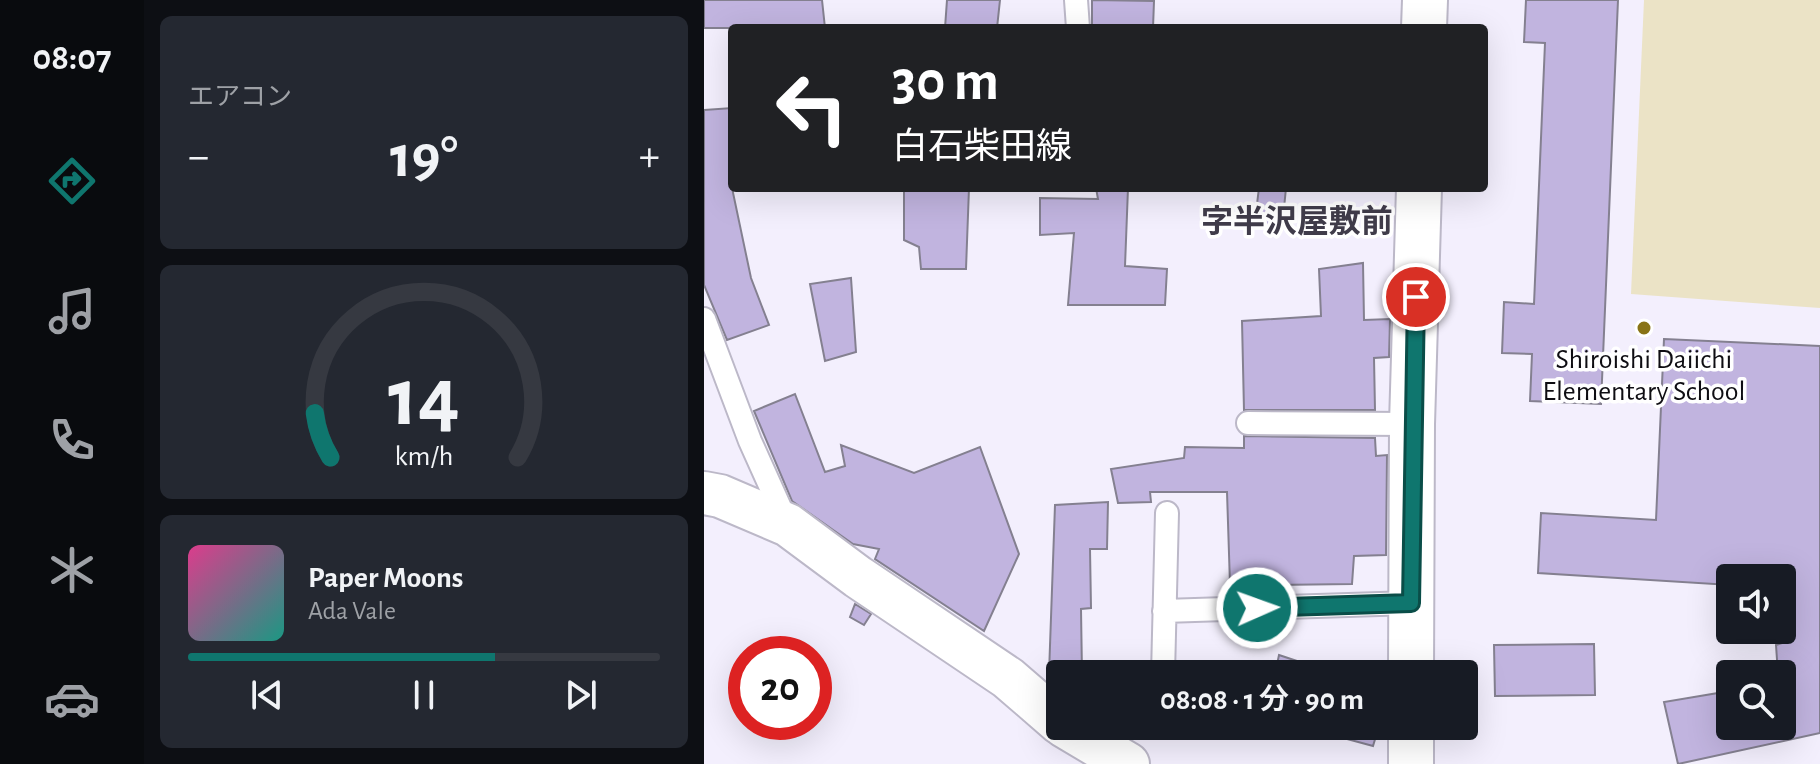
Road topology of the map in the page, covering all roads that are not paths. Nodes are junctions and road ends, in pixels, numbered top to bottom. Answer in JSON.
{"nodes":[{"id":1,"x":1076,"y":0,"type":"edge"},
{"id":2,"x":1425,"y":0,"type":"edge"},
{"id":3,"x":1078,"y":24,"type":"edge"},
{"id":4,"x":1424,"y":24,"type":"edge"},
{"id":5,"x":1419,"y":192,"type":"edge"},
{"id":6,"x":704,"y":319,"type":"edge"},
{"id":7,"x":1248,"y":423,"type":"dead end"},
{"id":8,"x":1412,"y":424,"type":"junction"},
{"id":9,"x":704,"y":493,"type":"edge"},
{"id":10,"x":1167,"y":513,"type":"dead end"},
{"id":11,"x":788,"y":525,"type":"junction"},
{"id":12,"x":1411,"y":603,"type":"junction"},
{"id":13,"x":1164,"y":611,"type":"junction"},
{"id":14,"x":1163,"y":660,"type":"edge"},
{"id":15,"x":1411,"y":660,"type":"edge"},
{"id":16,"x":1046,"y":709,"type":"edge"},
{"id":17,"x":1089,"y":740,"type":"edge"},
{"id":18,"x":1411,"y":740,"type":"edge"},
{"id":19,"x":1128,"y":764,"type":"edge"},
{"id":20,"x":1411,"y":764,"type":"edge"}],
"edges":[{"from":1,"to":3,"type":"lane"},
{"from":2,"to":4,"type":"main road"},
{"from":5,"to":8,"type":"main road"},
{"from":6,"to":11,"type":"lane"},
{"from":7,"to":8,"type":"lane"},
{"from":8,"to":12,"type":"main road"},
{"from":9,"to":11,"type":"street"},
{"from":10,"to":13,"type":"lane"},
{"from":11,"to":16,"type":"street"},
{"from":12,"to":13,"type":"lane"},
{"from":12,"to":15,"type":"main road"},
{"from":13,"to":14,"type":"lane"},
{"from":17,"to":19,"type":"street"},
{"from":18,"to":20,"type":"main road"}]}
